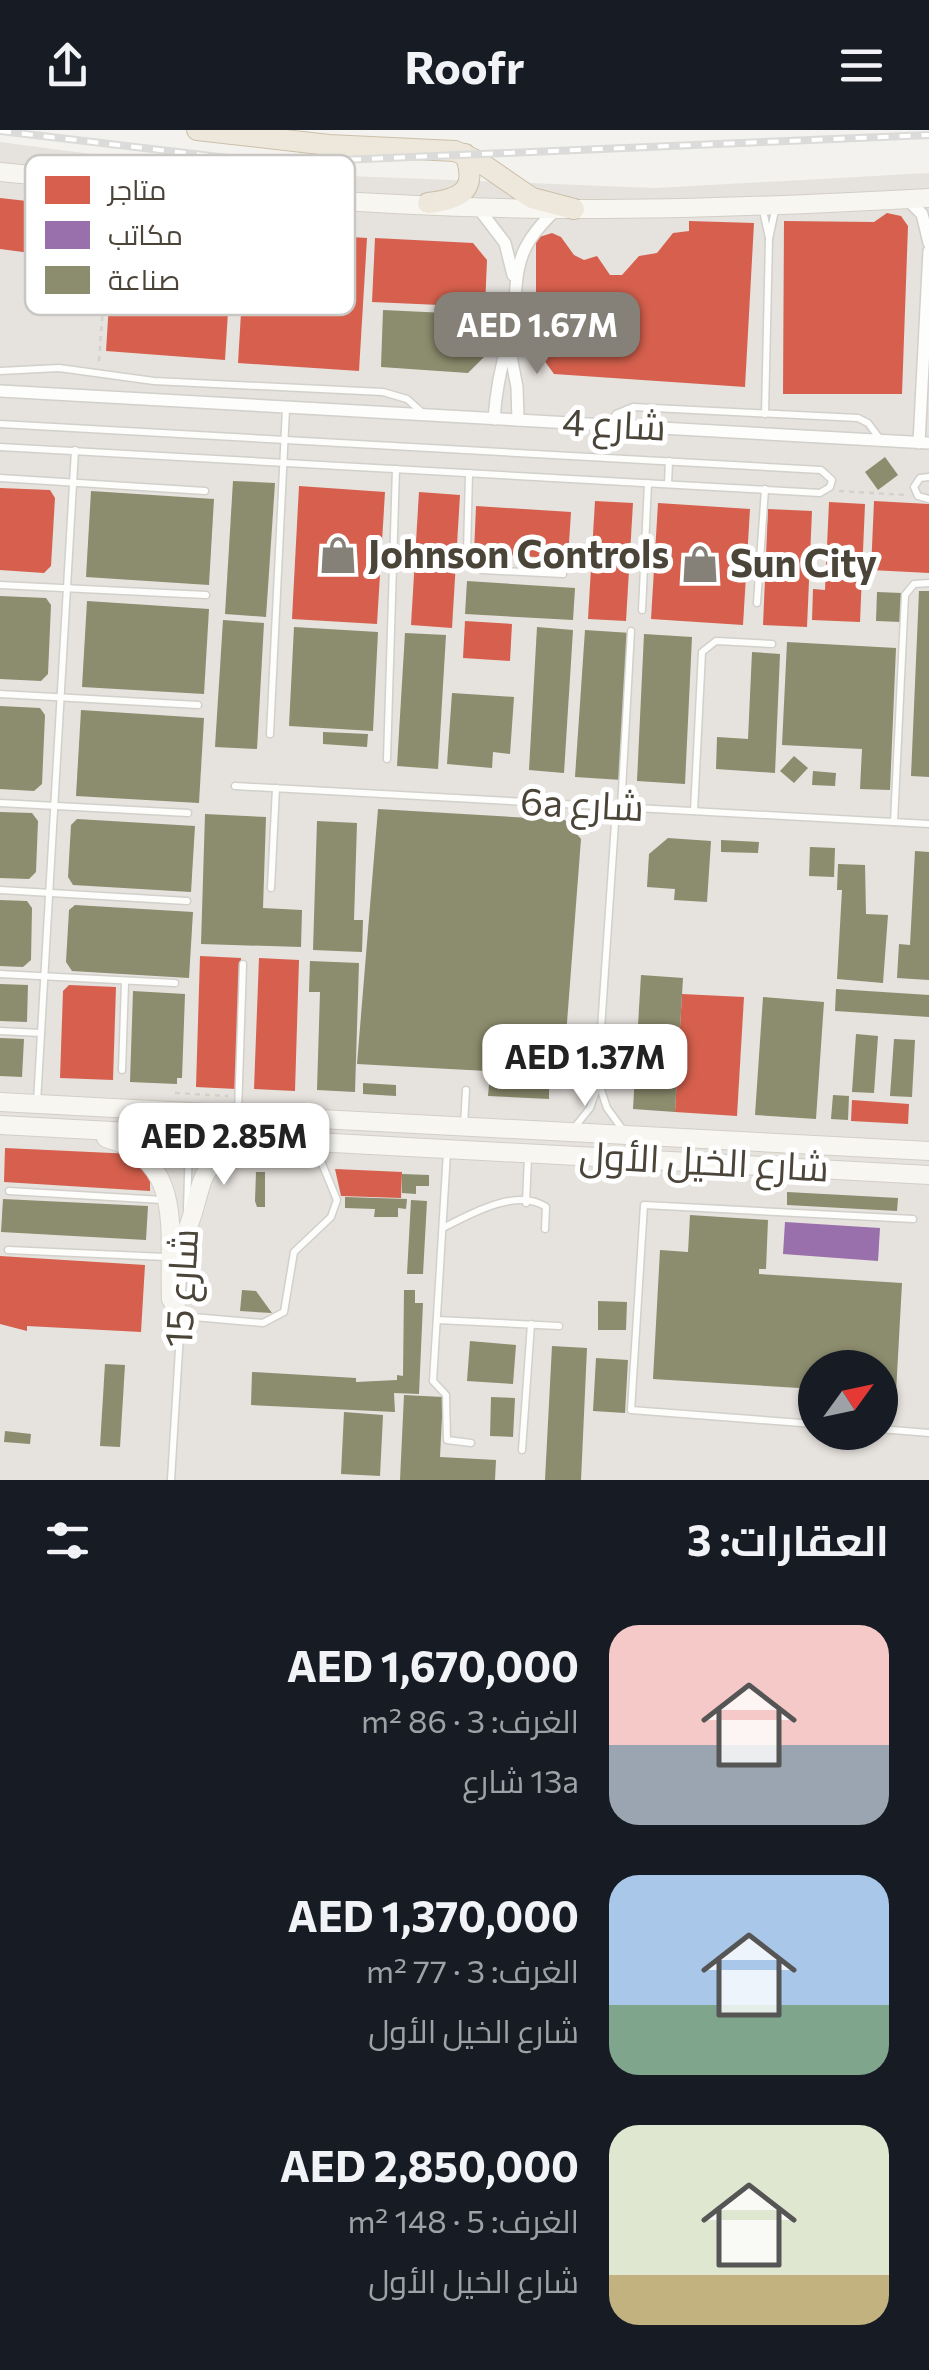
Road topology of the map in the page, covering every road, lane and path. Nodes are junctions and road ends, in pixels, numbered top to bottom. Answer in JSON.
{"nodes":[{"id":1,"x":197,"y":130,"type":"edge"},
{"id":2,"x":465,"y":154,"type":"junction"},
{"id":3,"x":0,"y":172,"type":"edge"},
{"id":4,"x":25,"y":174,"type":"edge"},
{"id":5,"x":355,"y":198,"type":"edge"},
{"id":6,"x":929,"y":198,"type":"edge"},
{"id":7,"x":907,"y":199,"type":"junction"},
{"id":8,"x":428,"y":203,"type":"junction"},
{"id":9,"x":769,"y":204,"type":"junction"},
{"id":10,"x":476,"y":207,"type":"junction"},
{"id":11,"x":566,"y":209,"type":"junction"},
{"id":12,"x":769,"y":239,"type":"junction"},
{"id":13,"x":929,"y":243,"type":"edge"},
{"id":14,"x":929,"y":251,"type":"edge"},
{"id":15,"x":513,"y":285,"type":"junction"},
{"id":16,"x":102,"y":315,"type":"edge"},
{"id":17,"x":508,"y":341,"type":"junction"},
{"id":18,"x":0,"y":371,"type":"edge"},
{"id":19,"x":98,"y":372,"type":"junction"},
{"id":20,"x":0,"y":391,"type":"edge"},
{"id":21,"x":286,"y":409,"type":"junction"},
{"id":22,"x":765,"y":414,"type":"junction"},
{"id":23,"x":425,"y":415,"type":"junction"},
{"id":24,"x":494,"y":419,"type":"junction"},
{"id":25,"x":518,"y":420,"type":"junction"},
{"id":26,"x":0,"y":424,"type":"edge"},
{"id":27,"x":610,"y":425,"type":"junction"},
{"id":28,"x":284,"y":440,"type":"junction"},
{"id":29,"x":881,"y":440,"type":"junction"},
{"id":30,"x":924,"y":443,"type":"edge"},
{"id":31,"x":0,"y":447,"type":"edge"},
{"id":32,"x":76,"y":450,"type":"junction"},
{"id":33,"x":669,"y":461,"type":"junction"},
{"id":34,"x":283,"y":463,"type":"junction"},
{"id":35,"x":396,"y":470,"type":"junction"},
{"id":36,"x":469,"y":473,"type":"junction"},
{"id":37,"x":929,"y":477,"type":"edge"},
{"id":38,"x":0,"y":478,"type":"edge"},
{"id":39,"x":73,"y":482,"type":"junction"},
{"id":40,"x":648,"y":483,"type":"junction"},
{"id":41,"x":668,"y":484,"type":"junction"},
{"id":42,"x":765,"y":489,"type":"junction"},
{"id":43,"x":204,"y":490,"type":"dead end"},
{"id":44,"x":827,"y":490,"type":"junction"},
{"id":45,"x":918,"y":496,"type":"junction"},
{"id":46,"x":929,"y":499,"type":"edge"},
{"id":47,"x":563,"y":574,"type":"dead end"},
{"id":48,"x":929,"y":583,"type":"edge"},
{"id":49,"x":0,"y":585,"type":"edge"},
{"id":50,"x":67,"y":588,"type":"junction"},
{"id":51,"x":206,"y":595,"type":"dead end"},
{"id":52,"x":758,"y":603,"type":"dead end"},
{"id":53,"x":642,"y":610,"type":"dead end"},
{"id":54,"x":632,"y":631,"type":"dead end"},
{"id":55,"x":772,"y":644,"type":"dead end"},
{"id":56,"x":0,"y":694,"type":"edge"},
{"id":57,"x":61,"y":698,"type":"junction"},
{"id":58,"x":198,"y":705,"type":"dead end"},
{"id":59,"x":270,"y":734,"type":"dead end"},
{"id":60,"x":388,"y":759,"type":"dead end"},
{"id":61,"x":235,"y":786,"type":"dead end"},
{"id":62,"x":276,"y":788,"type":"junction"},
{"id":63,"x":0,"y":804,"type":"edge"},
{"id":64,"x":54,"y":806,"type":"junction"},
{"id":65,"x":618,"y":808,"type":"junction"},
{"id":66,"x":694,"y":811,"type":"junction"},
{"id":67,"x":188,"y":813,"type":"dead end"},
{"id":68,"x":894,"y":822,"type":"junction"},
{"id":69,"x":929,"y":824,"type":"edge"},
{"id":70,"x":271,"y":888,"type":"dead end"},
{"id":71,"x":0,"y":890,"type":"edge"},
{"id":72,"x":51,"y":893,"type":"junction"},
{"id":73,"x":188,"y":901,"type":"dead end"},
{"id":74,"x":244,"y":964,"type":"dead end"},
{"id":75,"x":0,"y":974,"type":"edge"},
{"id":76,"x":44,"y":976,"type":"junction"},
{"id":77,"x":125,"y":982,"type":"junction"},
{"id":78,"x":175,"y":983,"type":"dead end"},
{"id":79,"x":0,"y":1031,"type":"edge"},
{"id":80,"x":41,"y":1033,"type":"junction"},
{"id":81,"x":122,"y":1070,"type":"dead end"},
{"id":82,"x":598,"y":1078,"type":"junction"},
{"id":83,"x":466,"y":1090,"type":"dead end"},
{"id":84,"x":175,"y":1092,"type":"dead end"},
{"id":85,"x":0,"y":1102,"type":"edge"},
{"id":86,"x":37,"y":1102,"type":"junction"},
{"id":87,"x":238,"y":1105,"type":"junction"},
{"id":88,"x":163,"y":1109,"type":"junction"},
{"id":89,"x":0,"y":1126,"type":"edge"},
{"id":90,"x":464,"y":1126,"type":"junction"},
{"id":91,"x":77,"y":1130,"type":"junction"},
{"id":92,"x":570,"y":1132,"type":"junction"},
{"id":93,"x":627,"y":1134,"type":"junction"},
{"id":94,"x":188,"y":1135,"type":"junction"},
{"id":95,"x":260,"y":1138,"type":"junction"},
{"id":96,"x":313,"y":1141,"type":"junction"},
{"id":97,"x":447,"y":1146,"type":"junction"},
{"id":98,"x":529,"y":1151,"type":"junction"},
{"id":99,"x":929,"y":1151,"type":"edge"},
{"id":100,"x":929,"y":1175,"type":"edge"},
{"id":101,"x":9,"y":1192,"type":"dead end"},
{"id":102,"x":168,"y":1200,"type":"junction"},
{"id":103,"x":526,"y":1202,"type":"junction"},
{"id":104,"x":912,"y":1219,"type":"dead end"},
{"id":105,"x":443,"y":1228,"type":"junction"},
{"id":106,"x":545,"y":1229,"type":"dead end"},
{"id":107,"x":186,"y":1233,"type":"junction"},
{"id":108,"x":8,"y":1250,"type":"dead end"},
{"id":109,"x":169,"y":1258,"type":"junction"},
{"id":110,"x":181,"y":1316,"type":"junction"},
{"id":111,"x":437,"y":1320,"type":"junction"},
{"id":112,"x":531,"y":1324,"type":"junction"},
{"id":113,"x":559,"y":1326,"type":"dead end"},
{"id":114,"x":798,"y":1423,"type":"edge"},
{"id":115,"x":898,"y":1430,"type":"edge"},
{"id":116,"x":929,"y":1432,"type":"edge"},
{"id":117,"x":470,"y":1442,"type":"dead end"},
{"id":118,"x":522,"y":1450,"type":"dead end"},
{"id":119,"x":171,"y":1480,"type":"edge"}],
"edges":[{"from":1,"to":2,"type":"highway"},
{"from":2,"to":8,"type":"highway"},
{"from":2,"to":11,"type":"highway"},
{"from":3,"to":4,"type":"main road"},
{"from":5,"to":8,"type":"main road"},
{"from":6,"to":7,"type":"main road"},
{"from":7,"to":9,"type":"main road"},
{"from":7,"to":13,"type":"street"},
{"from":8,"to":10,"type":"main road"},
{"from":9,"to":11,"type":"main road"},
{"from":9,"to":12,"type":"lane"},
{"from":9,"to":12,"type":"lane"},
{"from":10,"to":11,"type":"main road"},
{"from":10,"to":15,"type":"street"},
{"from":11,"to":15,"type":"street"},
{"from":12,"to":22,"type":"lane"},
{"from":14,"to":30,"type":"street"},
{"from":15,"to":17,"type":"street"},
{"from":16,"to":19,"type":"path"},
{"from":17,"to":24,"type":"street"},
{"from":17,"to":25,"type":"street"},
{"from":18,"to":19,"type":"lane"},
{"from":19,"to":23,"type":"lane"},
{"from":20,"to":21,"type":"street","name":"شارع 4"},
{"from":21,"to":23,"type":"street","name":"شارع 4"},
{"from":21,"to":28,"type":"lane"},
{"from":22,"to":27,"type":"lane"},
{"from":22,"to":29,"type":"lane"},
{"from":23,"to":24,"type":"street","name":"شارع 4"},
{"from":24,"to":25,"type":"street","name":"شارع 4"},
{"from":25,"to":27,"type":"street","name":"شارع 4"},
{"from":26,"to":28,"type":"lane"},
{"from":27,"to":29,"type":"street","name":"شارع 4"},
{"from":28,"to":33,"type":"lane"},
{"from":28,"to":34,"type":"lane"},
{"from":29,"to":30,"type":"street","name":"شارع 4"},
{"from":31,"to":32,"type":"lane"},
{"from":32,"to":34,"type":"lane"},
{"from":32,"to":39,"type":"lane"},
{"from":33,"to":41,"type":"lane"},
{"from":33,"to":44,"type":"lane"},
{"from":34,"to":35,"type":"lane"},
{"from":34,"to":59,"type":"lane"},
{"from":35,"to":36,"type":"lane"},
{"from":35,"to":60,"type":"lane"},
{"from":36,"to":40,"type":"lane"},
{"from":36,"to":47,"type":"lane"},
{"from":37,"to":45,"type":"lane"},
{"from":38,"to":39,"type":"lane"},
{"from":39,"to":43,"type":"lane"},
{"from":39,"to":50,"type":"lane"},
{"from":40,"to":41,"type":"lane"},
{"from":40,"to":53,"type":"lane"},
{"from":41,"to":42,"type":"lane"},
{"from":42,"to":44,"type":"lane"},
{"from":42,"to":52,"type":"lane"},
{"from":44,"to":45,"type":"path"},
{"from":45,"to":46,"type":"lane"},
{"from":48,"to":68,"type":"lane"},
{"from":49,"to":50,"type":"lane"},
{"from":50,"to":51,"type":"lane"},
{"from":50,"to":57,"type":"lane"},
{"from":54,"to":65,"type":"lane"},
{"from":55,"to":66,"type":"lane"},
{"from":56,"to":57,"type":"lane"},
{"from":57,"to":58,"type":"lane"},
{"from":57,"to":64,"type":"lane"},
{"from":61,"to":62,"type":"lane","name":"6a شارع"},
{"from":62,"to":65,"type":"lane","name":"6a شارع"},
{"from":62,"to":70,"type":"lane"},
{"from":63,"to":64,"type":"lane"},
{"from":64,"to":67,"type":"lane"},
{"from":64,"to":72,"type":"lane"},
{"from":65,"to":66,"type":"lane","name":"6a شارع"},
{"from":65,"to":82,"type":"lane"},
{"from":66,"to":68,"type":"lane","name":"6a شارع"},
{"from":68,"to":69,"type":"lane","name":"6a شارع"},
{"from":71,"to":72,"type":"lane"},
{"from":72,"to":73,"type":"lane"},
{"from":72,"to":76,"type":"lane"},
{"from":74,"to":87,"type":"lane"},
{"from":75,"to":76,"type":"lane"},
{"from":76,"to":77,"type":"lane"},
{"from":76,"to":80,"type":"lane"},
{"from":77,"to":78,"type":"lane"},
{"from":77,"to":81,"type":"lane"},
{"from":79,"to":80,"type":"lane"},
{"from":80,"to":86,"type":"lane"},
{"from":82,"to":92,"type":"lane"},
{"from":82,"to":93,"type":"lane"},
{"from":83,"to":90,"type":"lane"},
{"from":84,"to":87,"type":"path"},
{"from":85,"to":86,"type":"main road","name":"شارع الخيل الأول"},
{"from":86,"to":88,"type":"main road","name":"شارع الخيل الأول"},
{"from":87,"to":88,"type":"main road","name":"شارع الخيل الأول"},
{"from":87,"to":90,"type":"main road","name":"شارع الخيل الأول"},
{"from":88,"to":94,"type":"lane"},
{"from":89,"to":91,"type":"main road","name":"شارع الخيل الأول"},
{"from":90,"to":92,"type":"main road","name":"شارع الخيل الأول"},
{"from":91,"to":94,"type":"main road","name":"شارع الخيل الأول"},
{"from":91,"to":102,"type":"main road"},
{"from":92,"to":93,"type":"main road","name":"شارع الخيل الأول"},
{"from":93,"to":99,"type":"main road","name":"شارع الخيل الأول"},
{"from":94,"to":95,"type":"main road","name":"شارع الخيل الأول"},
{"from":94,"to":107,"type":"lane","name":"شارع 15"},
{"from":95,"to":96,"type":"main road","name":"شارع الخيل الأول"},
{"from":95,"to":107,"type":"main road"},
{"from":96,"to":97,"type":"main road","name":"شارع الخيل الأول"},
{"from":96,"to":110,"type":"lane"},
{"from":97,"to":98,"type":"main road","name":"شارع الخيل الأول"},
{"from":97,"to":105,"type":"lane"},
{"from":98,"to":100,"type":"main road","name":"شارع الخيل الأول"},
{"from":98,"to":103,"type":"lane"},
{"from":101,"to":102,"type":"lane"},
{"from":102,"to":109,"type":"main road"},
{"from":103,"to":105,"type":"lane"},
{"from":103,"to":106,"type":"lane"},
{"from":104,"to":114,"type":"lane"},
{"from":105,"to":111,"type":"lane"},
{"from":107,"to":110,"type":"lane","name":"شارع 15"},
{"from":108,"to":109,"type":"lane"},
{"from":109,"to":110,"type":"main road"},
{"from":110,"to":119,"type":"lane","name":"شارع 15"},
{"from":111,"to":112,"type":"lane"},
{"from":111,"to":117,"type":"lane"},
{"from":112,"to":113,"type":"lane"},
{"from":112,"to":118,"type":"lane"},
{"from":115,"to":116,"type":"lane"}]}
